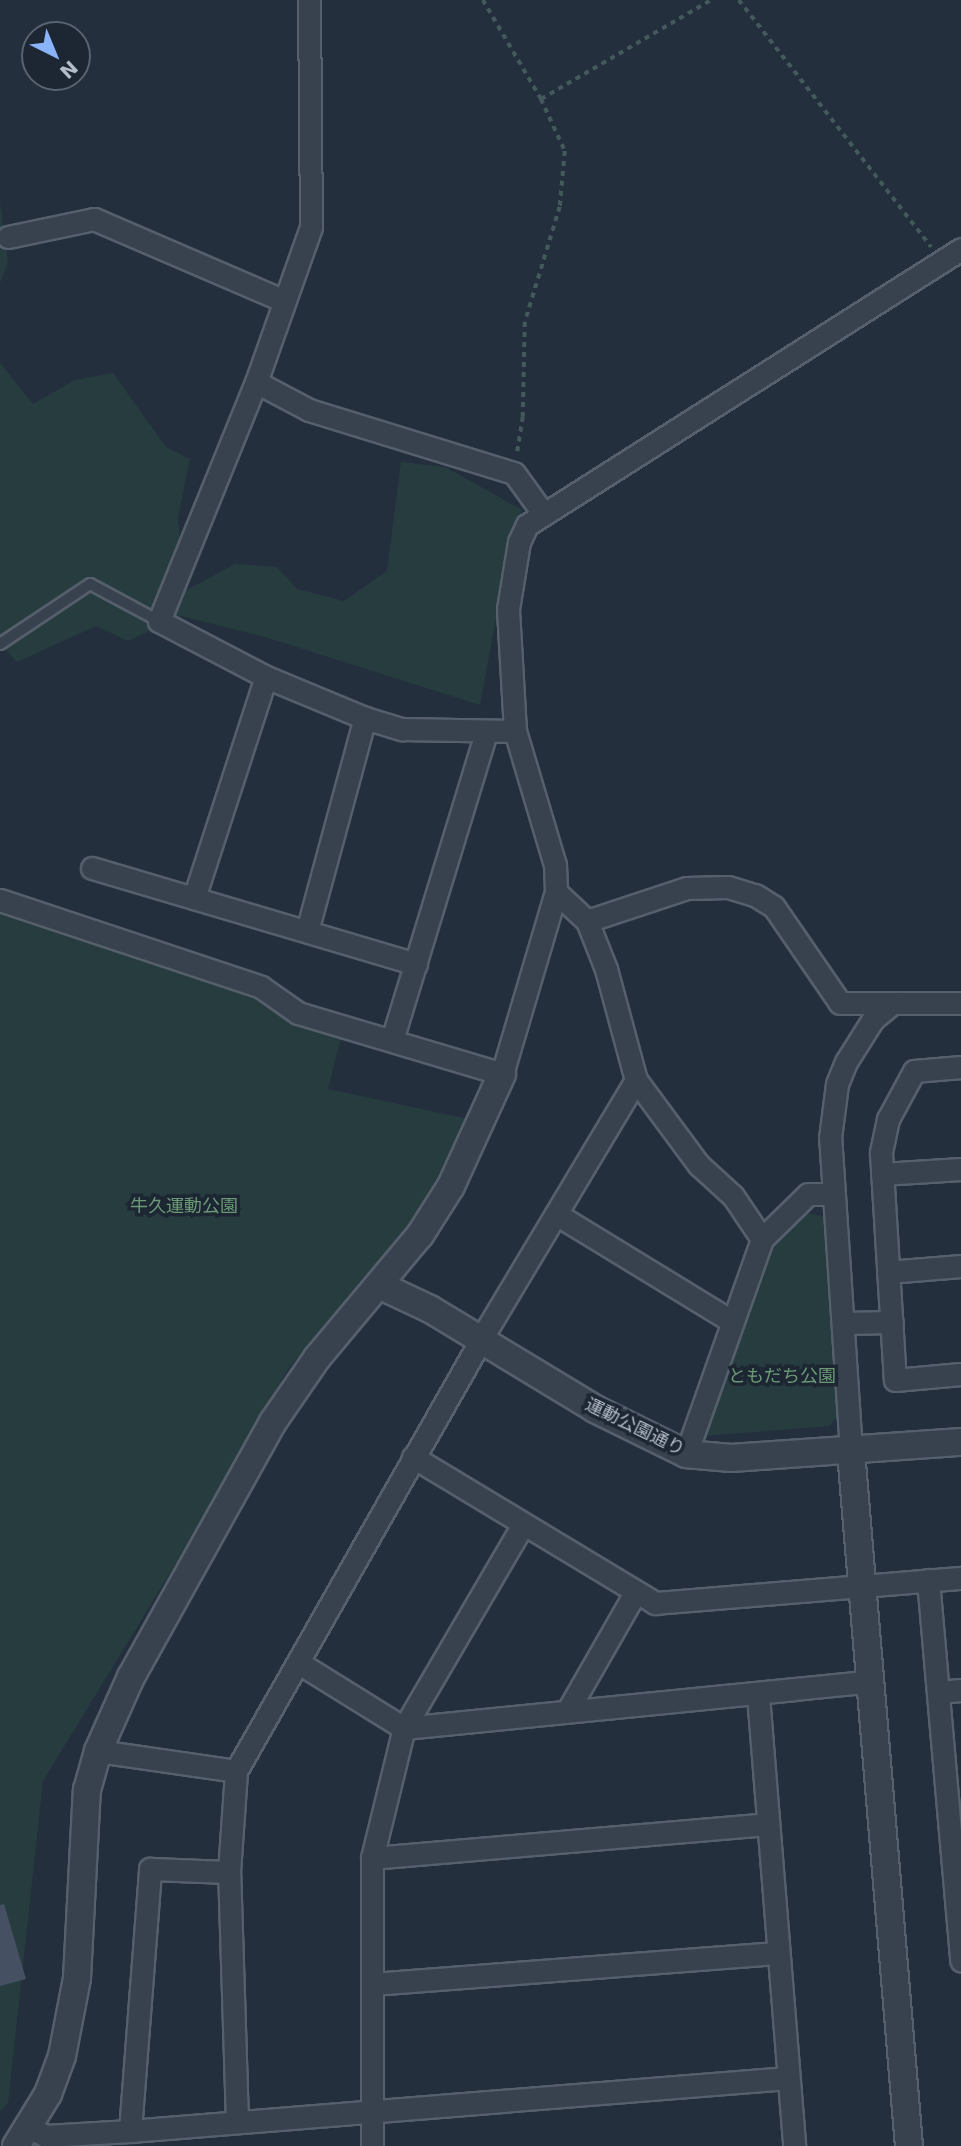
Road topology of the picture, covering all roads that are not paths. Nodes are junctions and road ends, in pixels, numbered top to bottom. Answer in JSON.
{"nodes":[{"id":1,"x":309,"y":0,"type":"edge"},
{"id":2,"x":8,"y":237,"type":"dead end"},
{"id":3,"x":961,"y":249,"type":"edge"},
{"id":4,"x":284,"y":301,"type":"junction"},
{"id":5,"x":256,"y":382,"type":"junction"},
{"id":6,"x":542,"y":512,"type":"junction"},
{"id":7,"x":159,"y":621,"type":"junction"},
{"id":8,"x":0,"y":644,"type":"edge"},
{"id":9,"x":266,"y":677,"type":"junction"},
{"id":10,"x":365,"y":718,"type":"junction"},
{"id":11,"x":515,"y":731,"type":"junction"},
{"id":12,"x":485,"y":732,"type":"junction"},
{"id":13,"x":92,"y":868,"type":"dead end"},
{"id":14,"x":556,"y":892,"type":"junction"},
{"id":15,"x":194,"y":898,"type":"junction"},
{"id":16,"x":0,"y":900,"type":"edge"},
{"id":17,"x":587,"y":921,"type":"junction"},
{"id":18,"x":307,"y":931,"type":"junction"},
{"id":19,"x":416,"y":964,"type":"junction"},
{"id":20,"x":961,"y":1003,"type":"edge"},
{"id":21,"x":890,"y":1006,"type":"junction"},
{"id":22,"x":392,"y":1040,"type":"junction"},
{"id":23,"x":961,"y":1068,"type":"edge"},
{"id":24,"x":502,"y":1074,"type":"junction"},
{"id":25,"x":636,"y":1080,"type":"junction"},
{"id":26,"x":961,"y":1169,"type":"edge"},
{"id":27,"x":882,"y":1174,"type":"junction"},
{"id":28,"x":831,"y":1194,"type":"junction"},
{"id":29,"x":556,"y":1214,"type":"junction"},
{"id":30,"x":762,"y":1239,"type":"junction"},
{"id":31,"x":961,"y":1266,"type":"edge"},
{"id":32,"x":888,"y":1272,"type":"junction"},
{"id":33,"x":381,"y":1286,"type":"junction"},
{"id":34,"x":733,"y":1322,"type":"junction"},
{"id":35,"x":892,"y":1322,"type":"junction"},
{"id":36,"x":843,"y":1323,"type":"junction"},
{"id":37,"x":481,"y":1339,"type":"junction"},
{"id":38,"x":961,"y":1374,"type":"edge"},
{"id":39,"x":961,"y":1441,"type":"edge"},
{"id":40,"x":851,"y":1451,"type":"junction"},
{"id":41,"x":686,"y":1454,"type":"junction"},
{"id":42,"x":413,"y":1457,"type":"junction"},
{"id":43,"x":523,"y":1524,"type":"junction"},
{"id":44,"x":961,"y":1578,"type":"edge"},
{"id":45,"x":928,"y":1580,"type":"junction"},
{"id":46,"x":863,"y":1585,"type":"junction"},
{"id":47,"x":635,"y":1593,"type":"junction"},
{"id":48,"x":299,"y":1663,"type":"junction"},
{"id":49,"x":871,"y":1681,"type":"junction"},
{"id":50,"x":961,"y":1690,"type":"edge"},
{"id":51,"x":938,"y":1692,"type":"junction"},
{"id":52,"x":758,"y":1695,"type":"junction"},
{"id":53,"x":568,"y":1710,"type":"junction"},
{"id":54,"x":404,"y":1728,"type":"junction"},
{"id":55,"x":98,"y":1751,"type":"junction"},
{"id":56,"x":236,"y":1771,"type":"junction"},
{"id":57,"x":954,"y":1807,"type":"edge"},
{"id":58,"x":766,"y":1824,"type":"junction"},
{"id":59,"x":372,"y":1858,"type":"junction"},
{"id":60,"x":229,"y":1872,"type":"junction"},
{"id":61,"x":959,"y":1922,"type":"edge"},
{"id":62,"x":776,"y":1953,"type":"junction"},
{"id":63,"x":961,"y":1961,"type":"edge"},
{"id":64,"x":373,"y":1984,"type":"junction"},
{"id":65,"x":788,"y":2078,"type":"junction"},
{"id":66,"x":371,"y":2114,"type":"junction"},
{"id":67,"x":237,"y":2122,"type":"junction"},
{"id":68,"x":130,"y":2131,"type":"junction"},
{"id":69,"x":23,"y":2137,"type":"edge"},
{"id":70,"x":372,"y":2146,"type":"edge"},
{"id":71,"x":794,"y":2146,"type":"edge"},
{"id":72,"x":909,"y":2146,"type":"edge"}],
"edges":[{"from":1,"to":4,"type":"street"},
{"from":2,"to":4,"type":"street"},
{"from":3,"to":6,"type":"street"},
{"from":4,"to":5,"type":"street"},
{"from":5,"to":6,"type":"street"},
{"from":5,"to":7,"type":"street"},
{"from":6,"to":11,"type":"street"},
{"from":7,"to":8,"type":"lane"},
{"from":7,"to":9,"type":"street"},
{"from":9,"to":10,"type":"street"},
{"from":9,"to":15,"type":"street"},
{"from":10,"to":12,"type":"street"},
{"from":10,"to":18,"type":"street"},
{"from":11,"to":12,"type":"street"},
{"from":11,"to":14,"type":"street"},
{"from":12,"to":19,"type":"street"},
{"from":13,"to":15,"type":"street"},
{"from":14,"to":17,"type":"street"},
{"from":14,"to":24,"type":"street"},
{"from":15,"to":18,"type":"street"},
{"from":16,"to":22,"type":"street"},
{"from":17,"to":21,"type":"street"},
{"from":17,"to":25,"type":"street"},
{"from":18,"to":19,"type":"street"},
{"from":19,"to":22,"type":"street"},
{"from":20,"to":21,"type":"street"},
{"from":21,"to":28,"type":"street"},
{"from":22,"to":24,"type":"street"},
{"from":23,"to":27,"type":"street"},
{"from":24,"to":33,"type":"street"},
{"from":25,"to":29,"type":"street"},
{"from":25,"to":30,"type":"street"},
{"from":26,"to":27,"type":"street"},
{"from":27,"to":32,"type":"street"},
{"from":28,"to":30,"type":"street"},
{"from":28,"to":36,"type":"street"},
{"from":29,"to":34,"type":"street"},
{"from":29,"to":37,"type":"street"},
{"from":30,"to":34,"type":"street"},
{"from":31,"to":32,"type":"street"},
{"from":32,"to":35,"type":"street"},
{"from":33,"to":37,"type":"street","name":"運動公園通り"},
{"from":33,"to":55,"type":"street"},
{"from":34,"to":41,"type":"street"},
{"from":35,"to":36,"type":"street"},
{"from":35,"to":38,"type":"street"},
{"from":36,"to":40,"type":"street"},
{"from":37,"to":41,"type":"street","name":"運動公園通り"},
{"from":37,"to":42,"type":"street"},
{"from":39,"to":40,"type":"street","name":"運動公園通り"},
{"from":40,"to":41,"type":"street","name":"運動公園通り"},
{"from":40,"to":46,"type":"street"},
{"from":42,"to":43,"type":"street"},
{"from":42,"to":48,"type":"street"},
{"from":43,"to":47,"type":"street"},
{"from":43,"to":54,"type":"street"},
{"from":44,"to":45,"type":"street"},
{"from":45,"to":46,"type":"street"},
{"from":45,"to":51,"type":"street"},
{"from":46,"to":47,"type":"street"},
{"from":46,"to":49,"type":"street"},
{"from":47,"to":53,"type":"street"},
{"from":48,"to":54,"type":"street"},
{"from":48,"to":56,"type":"street"},
{"from":49,"to":52,"type":"street"},
{"from":49,"to":72,"type":"street"},
{"from":50,"to":51,"type":"street"},
{"from":51,"to":57,"type":"street"},
{"from":52,"to":53,"type":"street"},
{"from":52,"to":58,"type":"street"},
{"from":53,"to":54,"type":"street"},
{"from":54,"to":59,"type":"street"},
{"from":55,"to":56,"type":"street"},
{"from":55,"to":69,"type":"street"},
{"from":56,"to":60,"type":"street"},
{"from":57,"to":61,"type":"street"},
{"from":58,"to":59,"type":"street"},
{"from":58,"to":62,"type":"street"},
{"from":59,"to":64,"type":"street"},
{"from":60,"to":67,"type":"street"},
{"from":60,"to":68,"type":"street"},
{"from":61,"to":63,"type":"street"},
{"from":62,"to":64,"type":"street"},
{"from":62,"to":65,"type":"street"},
{"from":64,"to":66,"type":"street"},
{"from":65,"to":66,"type":"street"},
{"from":65,"to":71,"type":"street"},
{"from":66,"to":67,"type":"street"},
{"from":66,"to":70,"type":"street"},
{"from":67,"to":68,"type":"street"},
{"from":68,"to":69,"type":"street"}]}
